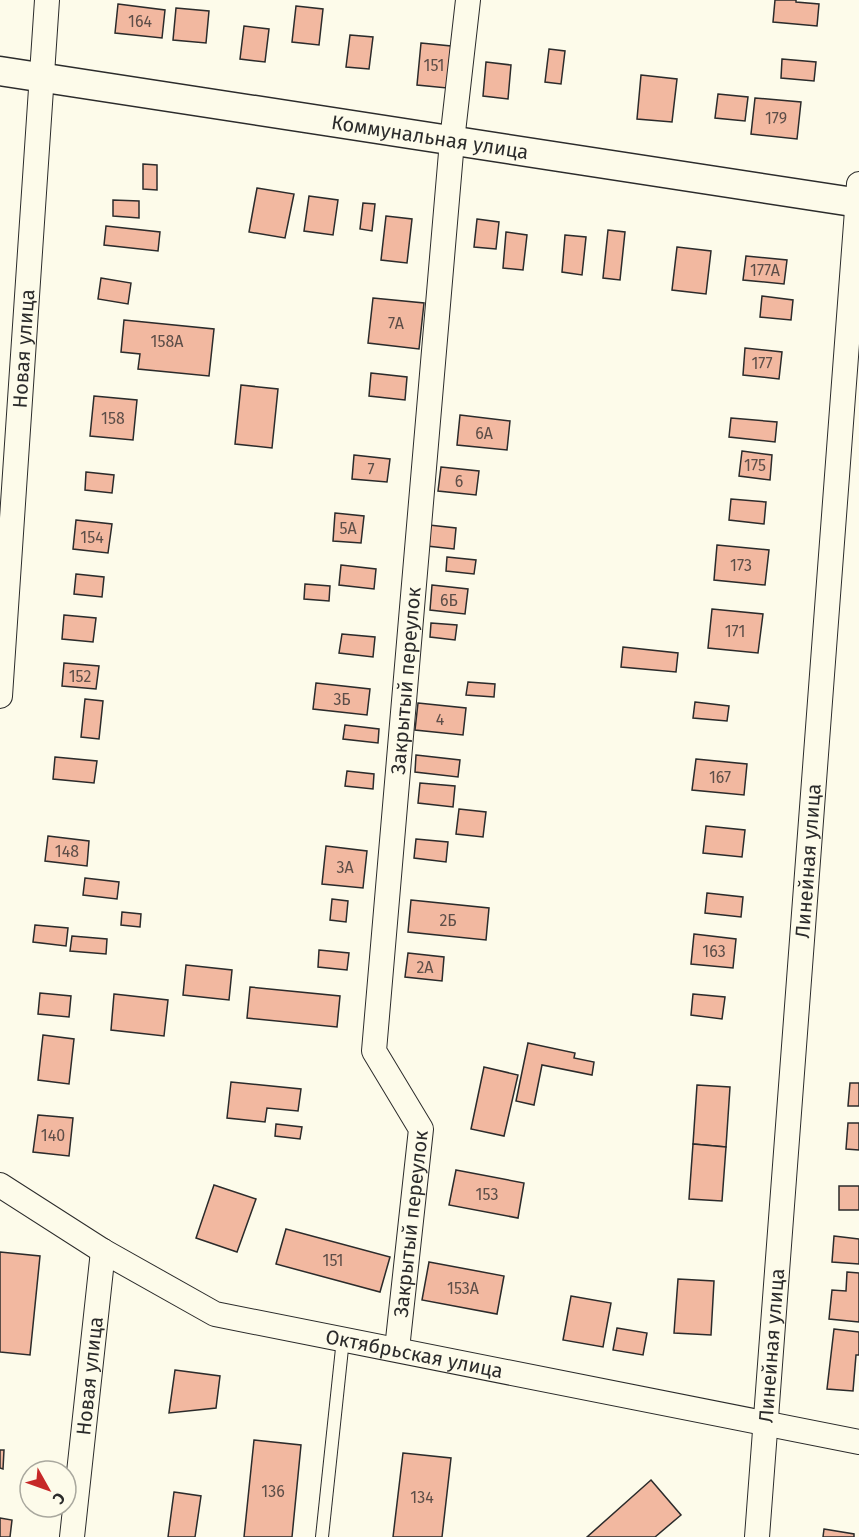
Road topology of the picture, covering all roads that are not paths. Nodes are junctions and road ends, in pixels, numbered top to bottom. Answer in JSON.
{"nodes":[{"id":1,"x":47,"y":0,"type":"edge"},
{"id":2,"x":468,"y":0,"type":"edge"},
{"id":3,"x":0,"y":71,"type":"edge"},
{"id":4,"x":41,"y":78,"type":"junction"},
{"id":5,"x":452,"y":141,"type":"junction"},
{"id":6,"x":859,"y":196,"type":"edge"},
{"id":7,"x":0,"y":696,"type":"edge"},
{"id":8,"x":0,"y":1185,"type":"edge"},
{"id":9,"x":103,"y":1251,"type":"junction"},
{"id":10,"x":343,"y":1339,"type":"junction"},
{"id":11,"x":397,"y":1349,"type":"junction"},
{"id":12,"x":765,"y":1424,"type":"junction"},
{"id":13,"x":859,"y":1442,"type":"edge"},
{"id":14,"x":72,"y":1537,"type":"edge"},
{"id":15,"x":322,"y":1537,"type":"edge"},
{"id":16,"x":757,"y":1537,"type":"edge"}],
"edges":[{"from":1,"to":4,"type":"street","name":"Новая улица"},
{"from":2,"to":5,"type":"street","name":"Закрытый переулок"},
{"from":3,"to":4,"type":"street","name":"Коммунальная улица"},
{"from":4,"to":5,"type":"street","name":"Коммунальная улица"},
{"from":4,"to":7,"type":"street","name":"Новая улица"},
{"from":5,"to":6,"type":"street","name":"Коммунальная улица"},
{"from":5,"to":11,"type":"street","name":"Закрытый переулок"},
{"from":6,"to":12,"type":"street","name":"Линейная улица"},
{"from":8,"to":9,"type":"street","name":"Октябрьская улица"},
{"from":9,"to":10,"type":"street","name":"Октябрьская улица"},
{"from":9,"to":14,"type":"street","name":"Новая улица"},
{"from":10,"to":11,"type":"street","name":"Октябрьская улица"},
{"from":10,"to":15,"type":"lane"},
{"from":11,"to":12,"type":"street","name":"Октябрьская улица"},
{"from":12,"to":13,"type":"street","name":"Октябрьская улица"},
{"from":12,"to":16,"type":"street","name":"Линейная улица"}]}
